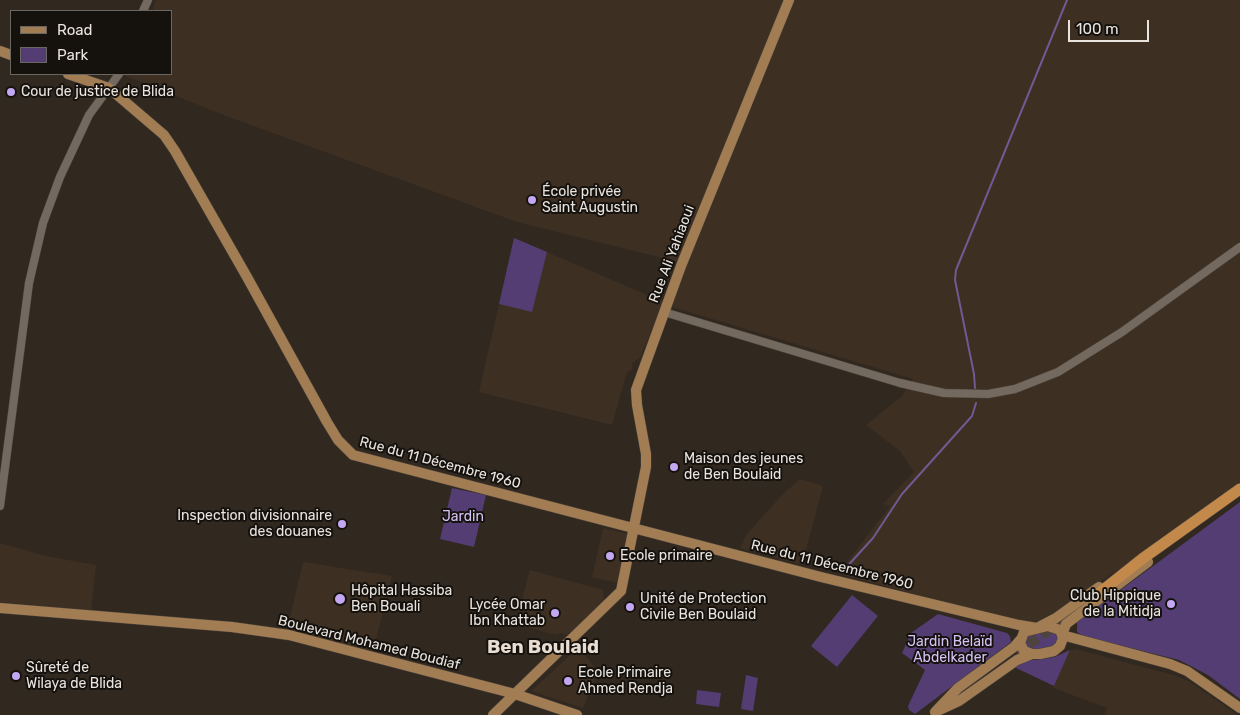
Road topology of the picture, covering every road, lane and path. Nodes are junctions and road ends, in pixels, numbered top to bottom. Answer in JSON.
{"nodes":[{"id":1,"x":788,"y":0,"type":"edge"},
{"id":2,"x":71,"y":75,"type":"edge"},
{"id":3,"x":118,"y":75,"type":"edge"},
{"id":4,"x":109,"y":88,"type":"junction"},
{"id":5,"x":1240,"y":247,"type":"edge"},
{"id":6,"x":664,"y":312,"type":"junction"},
{"id":7,"x":1240,"y":489,"type":"edge"},
{"id":8,"x":1240,"y":496,"type":"edge"},
{"id":9,"x":0,"y":506,"type":"edge"},
{"id":10,"x":635,"y":528,"type":"junction"},
{"id":11,"x":1145,"y":561,"type":"junction"},
{"id":12,"x":1093,"y":598,"type":"joint"},
{"id":13,"x":0,"y":608,"type":"edge"},
{"id":14,"x":1071,"y":617,"type":"junction"},
{"id":15,"x":994,"y":620,"type":"junction"},
{"id":16,"x":1037,"y":628,"type":"junction"},
{"id":17,"x":1062,"y":635,"type":"junction"},
{"id":18,"x":1019,"y":646,"type":"junction"},
{"id":19,"x":1101,"y":647,"type":"junction"},
{"id":20,"x":1055,"y":650,"type":"junction"},
{"id":21,"x":1032,"y":654,"type":"junction"},
{"id":22,"x":515,"y":694,"type":"junction"},
{"id":23,"x":1240,"y":708,"type":"edge"},
{"id":24,"x":932,"y":714,"type":"edge"},
{"id":25,"x":493,"y":715,"type":"edge"},
{"id":26,"x":577,"y":715,"type":"edge"}],
"edges":[{"from":1,"to":6,"type":"main road","name":"Rue Ali Yahiaoui"},
{"from":2,"to":4,"type":"main road","name":"Rue du 11 Décembre 1960"},
{"from":3,"to":4,"type":"street"},
{"from":4,"to":9,"type":"street"},
{"from":4,"to":10,"type":"main road","name":"Rue du 11 Décembre 1960"},
{"from":5,"to":6,"type":"street"},
{"from":6,"to":10,"type":"main road","name":"Rue Ali Yahiaoui"},
{"from":7,"to":11,"type":"highway"},
{"from":8,"to":11,"type":"highway"},
{"from":10,"to":15,"type":"main road","name":"Rue du 11 Décembre 1960"},
{"from":10,"to":22,"type":"main road","name":"Rue Ali Yahiaoui"},
{"from":11,"to":12,"type":"highway"},
{"from":11,"to":14,"type":"main road"},
{"from":11,"to":16,"type":"main road"},
{"from":12,"to":14,"type":"main road"},
{"from":13,"to":22,"type":"main road","name":"Boulevard Mohamed Boudiaf"},
{"from":14,"to":17,"type":"main road"},
{"from":14,"to":19,"type":"main road"},
{"from":15,"to":16,"type":"main road","name":"Rue du 11 Décembre 1960"},
{"from":15,"to":18,"type":"main road","name":"Rue du 11 Décembre 1960"},
{"from":16,"to":17,"type":"main road","name":"Rue du 11 Décembre 1960"},
{"from":16,"to":18,"type":"main road"},
{"from":17,"to":19,"type":"main road","name":"Rue du 11 Décembre 1960"},
{"from":17,"to":20,"type":"main road"},
{"from":18,"to":21,"type":"main road","name":"Rue du 11 Décembre 1960"},
{"from":18,"to":24,"type":"main road"},
{"from":19,"to":20,"type":"main road"},
{"from":19,"to":23,"type":"main road"},
{"from":20,"to":21,"type":"main road"},
{"from":21,"to":24,"type":"main road"},
{"from":22,"to":25,"type":"main road","name":"Rue Ali Yahiaoui"},
{"from":22,"to":26,"type":"main road","name":"Boulevard Mohamed Boudiaf"}]}
